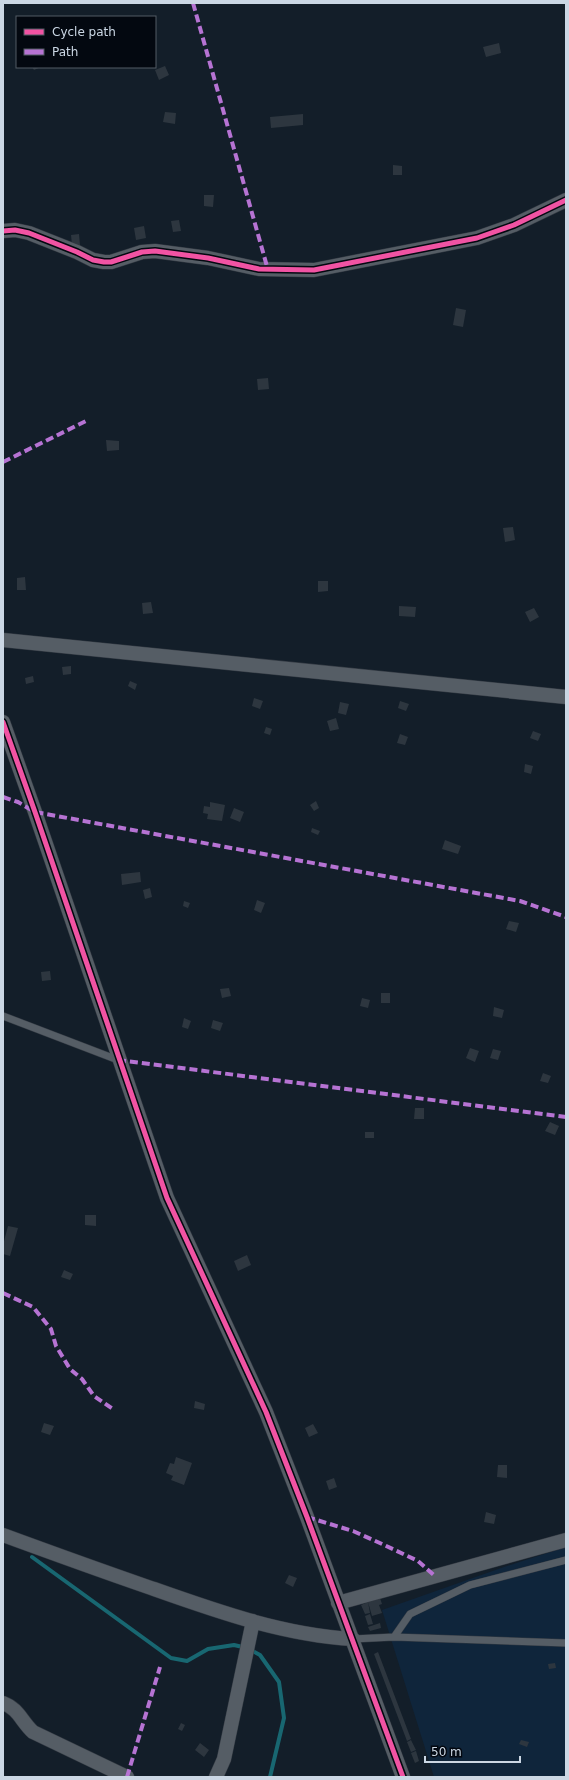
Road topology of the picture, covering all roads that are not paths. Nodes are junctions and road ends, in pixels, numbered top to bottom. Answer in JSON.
{"nodes":[{"id":1,"x":566,"y":200,"type":"edge"},
{"id":2,"x":3,"y":231,"type":"edge"},
{"id":3,"x":3,"y":640,"type":"edge"},
{"id":4,"x":566,"y":697,"type":"edge"},
{"id":5,"x":3,"y":722,"type":"edge"},
{"id":6,"x":3,"y":1016,"type":"edge"},
{"id":7,"x":118,"y":1060,"type":"junction"},
{"id":8,"x":3,"y":1535,"type":"edge"},
{"id":9,"x":566,"y":1540,"type":"edge"},
{"id":10,"x":566,"y":1560,"type":"edge"},
{"id":11,"x":338,"y":1603,"type":"junction"},
{"id":12,"x":253,"y":1622,"type":"junction"},
{"id":13,"x":394,"y":1637,"type":"junction"},
{"id":14,"x":353,"y":1639,"type":"junction"},
{"id":15,"x":566,"y":1643,"type":"edge"},
{"id":16,"x":3,"y":1703,"type":"edge"},
{"id":17,"x":127,"y":1777,"type":"edge"},
{"id":18,"x":216,"y":1777,"type":"edge"},
{"id":19,"x":403,"y":1777,"type":"edge"}],
"edges":[{"from":1,"to":2,"type":"street"},
{"from":3,"to":4,"type":"street"},
{"from":5,"to":7,"type":"street"},
{"from":6,"to":7,"type":"lane"},
{"from":7,"to":11,"type":"street"},
{"from":8,"to":12,"type":"street"},
{"from":9,"to":11,"type":"street"},
{"from":10,"to":13,"type":"lane"},
{"from":11,"to":14,"type":"street"},
{"from":12,"to":14,"type":"street"},
{"from":12,"to":18,"type":"street"},
{"from":13,"to":14,"type":"lane"},
{"from":13,"to":15,"type":"lane"},
{"from":14,"to":19,"type":"street"},
{"from":16,"to":17,"type":"street"}]}
